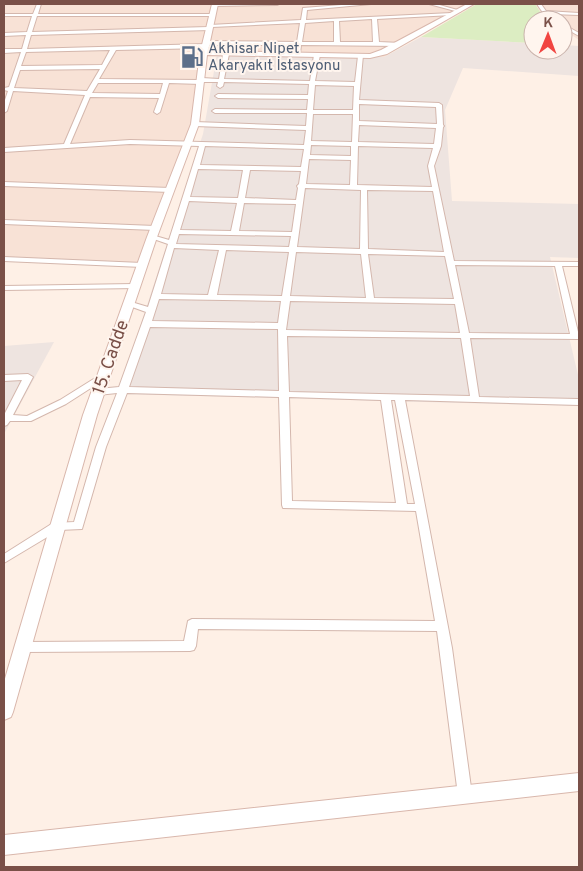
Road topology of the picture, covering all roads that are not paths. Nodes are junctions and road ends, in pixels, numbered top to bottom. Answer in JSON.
{"nodes":[{"id":1,"x":40,"y":4,"type":"edge"},
{"id":2,"x":277,"y":4,"type":"edge"},
{"id":3,"x":369,"y":4,"type":"edge"},
{"id":4,"x":431,"y":4,"type":"edge"},
{"id":5,"x":471,"y":4,"type":"edge"},
{"id":6,"x":315,"y":6,"type":"edge"},
{"id":7,"x":455,"y":13,"type":"junction"},
{"id":8,"x":4,"y":15,"type":"edge"},
{"id":9,"x":36,"y":15,"type":"junction"},
{"id":10,"x":212,"y":16,"type":"edge"},
{"id":11,"x":374,"y":17,"type":"junction"},
{"id":12,"x":336,"y":19,"type":"junction"},
{"id":13,"x":303,"y":21,"type":"junction"},
{"id":14,"x":4,"y":34,"type":"edge"},
{"id":15,"x":30,"y":34,"type":"junction"},
{"id":16,"x":337,"y":42,"type":"junction"},
{"id":17,"x":299,"y":43,"type":"junction"},
{"id":18,"x":376,"y":43,"type":"junction"},
{"id":19,"x":399,"y":44,"type":"junction"},
{"id":20,"x":114,"y":48,"type":"junction"},
{"id":21,"x":205,"y":48,"type":"junction"},
{"id":22,"x":4,"y":51,"type":"edge"},
{"id":23,"x":23,"y":51,"type":"junction"},
{"id":24,"x":226,"y":54,"type":"junction"},
{"id":25,"x":297,"y":54,"type":"junction"},
{"id":26,"x":317,"y":55,"type":"junction"},
{"id":27,"x":360,"y":56,"type":"junction"},
{"id":28,"x":104,"y":67,"type":"junction"},
{"id":29,"x":19,"y":68,"type":"junction"},
{"id":30,"x":96,"y":80,"type":"junction"},
{"id":31,"x":221,"y":80,"type":"junction"},
{"id":32,"x":167,"y":81,"type":"junction"},
{"id":33,"x":202,"y":81,"type":"junction"},
{"id":34,"x":312,"y":84,"type":"junction"},
{"id":35,"x":358,"y":84,"type":"junction"},
{"id":36,"x":7,"y":89,"type":"edge"},
{"id":37,"x":88,"y":94,"type":"junction"},
{"id":38,"x":163,"y":96,"type":"junction"},
{"id":39,"x":218,"y":96,"type":"junction"},
{"id":40,"x":312,"y":97,"type":"junction"},
{"id":41,"x":357,"y":102,"type":"junction"},
{"id":42,"x":4,"y":111,"type":"edge"},
{"id":43,"x":215,"y":111,"type":"junction"},
{"id":44,"x":157,"y":112,"type":"dead end"},
{"id":45,"x":311,"y":112,"type":"junction"},
{"id":46,"x":356,"y":112,"type":"junction"},
{"id":47,"x":356,"y":123,"type":"junction"},
{"id":48,"x":195,"y":124,"type":"junction"},
{"id":49,"x":212,"y":125,"type":"junction"},
{"id":50,"x":441,"y":126,"type":"junction"},
{"id":51,"x":309,"y":128,"type":"junction"},
{"id":52,"x":188,"y":143,"type":"junction"},
{"id":53,"x":205,"y":143,"type":"junction"},
{"id":54,"x":355,"y":144,"type":"junction"},
{"id":55,"x":308,"y":145,"type":"junction"},
{"id":56,"x":66,"y":146,"type":"junction"},
{"id":57,"x":438,"y":146,"type":"junction"},
{"id":58,"x":4,"y":150,"type":"edge"},
{"id":59,"x":305,"y":157,"type":"junction"},
{"id":60,"x":354,"y":158,"type":"junction"},
{"id":61,"x":195,"y":167,"type":"junction"},
{"id":62,"x":247,"y":168,"type":"junction"},
{"id":63,"x":303,"y":169,"type":"junction"},
{"id":64,"x":4,"y":184,"type":"edge"},
{"id":65,"x":300,"y":186,"type":"junction"},
{"id":66,"x":353,"y":187,"type":"junction"},
{"id":67,"x":364,"y":188,"type":"junction"},
{"id":68,"x":435,"y":189,"type":"junction"},
{"id":69,"x":170,"y":190,"type":"junction"},
{"id":70,"x":185,"y":199,"type":"junction"},
{"id":71,"x":241,"y":200,"type":"junction"},
{"id":72,"x":298,"y":202,"type":"junction"},
{"id":73,"x":4,"y":222,"type":"edge"},
{"id":74,"x":175,"y":232,"type":"junction"},
{"id":75,"x":216,"y":232,"type":"junction"},
{"id":76,"x":235,"y":232,"type":"junction"},
{"id":77,"x":153,"y":233,"type":"junction"},
{"id":78,"x":294,"y":234,"type":"junction"},
{"id":79,"x":171,"y":245,"type":"junction"},
{"id":80,"x":219,"y":247,"type":"junction"},
{"id":81,"x":292,"y":249,"type":"junction"},
{"id":82,"x":364,"y":250,"type":"junction"},
{"id":83,"x":448,"y":254,"type":"junction"},
{"id":84,"x":4,"y":259,"type":"edge"},
{"id":85,"x":450,"y":263,"type":"junction"},
{"id":86,"x":558,"y":264,"type":"junction"},
{"id":87,"x":579,"y":264,"type":"edge"},
{"id":88,"x":142,"y":265,"type":"junction"},
{"id":89,"x":134,"y":286,"type":"junction"},
{"id":90,"x":4,"y":288,"type":"edge"},
{"id":91,"x":156,"y":296,"type":"junction"},
{"id":92,"x":212,"y":297,"type":"junction"},
{"id":93,"x":286,"y":298,"type":"junction"},
{"id":94,"x":370,"y":300,"type":"junction"},
{"id":95,"x":458,"y":302,"type":"junction"},
{"id":96,"x":128,"y":304,"type":"junction"},
{"id":97,"x":151,"y":311,"type":"junction"},
{"id":98,"x":146,"y":324,"type":"junction"},
{"id":99,"x":282,"y":329,"type":"junction"},
{"id":100,"x":465,"y":334,"type":"junction"},
{"id":101,"x":103,"y":377,"type":"junction"},
{"id":102,"x":4,"y":378,"type":"edge"},
{"id":103,"x":124,"y":390,"type":"junction"},
{"id":104,"x":98,"y":392,"type":"junction"},
{"id":105,"x":283,"y":394,"type":"junction"},
{"id":106,"x":386,"y":398,"type":"junction"},
{"id":107,"x":400,"y":398,"type":"junction"},
{"id":108,"x":475,"y":400,"type":"junction"},
{"id":109,"x":578,"y":402,"type":"edge"},
{"id":110,"x":5,"y":420,"type":"edge"},
{"id":111,"x":402,"y":507,"type":"junction"},
{"id":112,"x":421,"y":508,"type":"junction"},
{"id":113,"x":58,"y":526,"type":"junction"},
{"id":114,"x":4,"y":559,"type":"edge"},
{"id":115,"x":442,"y":626,"type":"junction"},
{"id":116,"x":23,"y":647,"type":"junction"},
{"id":117,"x":4,"y":712,"type":"edge"},
{"id":118,"x":579,"y":782,"type":"edge"},
{"id":119,"x":465,"y":795,"type":"junction"},
{"id":120,"x":4,"y":845,"type":"edge"}],
"edges":[{"from":1,"to":9,"type":"street"},
{"from":2,"to":10,"type":"street"},
{"from":3,"to":6,"type":"street"},
{"from":4,"to":7,"type":"street"},
{"from":5,"to":7,"type":"main road"},
{"from":6,"to":13,"type":"street"},
{"from":7,"to":11,"type":"street"},
{"from":7,"to":19,"type":"main road"},
{"from":8,"to":9,"type":"street"},
{"from":9,"to":10,"type":"street"},
{"from":9,"to":15,"type":"street"},
{"from":10,"to":13,"type":"street"},
{"from":10,"to":15,"type":"street"},
{"from":10,"to":21,"type":"main road","name":"15. Cadde"},
{"from":11,"to":12,"type":"street"},
{"from":11,"to":18,"type":"street"},
{"from":12,"to":13,"type":"street"},
{"from":12,"to":16,"type":"street"},
{"from":13,"to":17,"type":"street"},
{"from":14,"to":15,"type":"street"},
{"from":15,"to":23,"type":"street"},
{"from":16,"to":17,"type":"street"},
{"from":16,"to":18,"type":"street"},
{"from":17,"to":21,"type":"street"},
{"from":17,"to":25,"type":"street"},
{"from":18,"to":19,"type":"street"},
{"from":19,"to":27,"type":"main road"},
{"from":20,"to":21,"type":"street"},
{"from":20,"to":23,"type":"street"},
{"from":20,"to":28,"type":"street"},
{"from":21,"to":24,"type":"main road"},
{"from":21,"to":33,"type":"main road","name":"15. Cadde"},
{"from":22,"to":23,"type":"street"},
{"from":23,"to":29,"type":"street"},
{"from":24,"to":25,"type":"main road"},
{"from":24,"to":31,"type":"street"},
{"from":25,"to":26,"type":"main road"},
{"from":26,"to":27,"type":"main road"},
{"from":26,"to":34,"type":"street"},
{"from":27,"to":35,"type":"street"},
{"from":28,"to":29,"type":"street"},
{"from":28,"to":30,"type":"street"},
{"from":29,"to":36,"type":"street"},
{"from":30,"to":32,"type":"street"},
{"from":30,"to":37,"type":"street"},
{"from":31,"to":33,"type":"street"},
{"from":31,"to":34,"type":"street"},
{"from":31,"to":39,"type":"street"},
{"from":32,"to":33,"type":"street"},
{"from":32,"to":38,"type":"street"},
{"from":33,"to":48,"type":"main road","name":"15. Cadde"},
{"from":34,"to":35,"type":"street"},
{"from":34,"to":40,"type":"street"},
{"from":35,"to":41,"type":"street"},
{"from":36,"to":37,"type":"street"},
{"from":36,"to":42,"type":"street"},
{"from":37,"to":38,"type":"street"},
{"from":37,"to":56,"type":"street"},
{"from":38,"to":44,"type":"street"},
{"from":39,"to":40,"type":"street"},
{"from":39,"to":43,"type":"street"},
{"from":40,"to":45,"type":"street"},
{"from":41,"to":46,"type":"street"},
{"from":41,"to":50,"type":"street"},
{"from":43,"to":45,"type":"street"},
{"from":43,"to":49,"type":"street"},
{"from":45,"to":46,"type":"street"},
{"from":45,"to":51,"type":"street"},
{"from":46,"to":47,"type":"street"},
{"from":47,"to":50,"type":"street"},
{"from":47,"to":54,"type":"street"},
{"from":48,"to":49,"type":"street"},
{"from":48,"to":52,"type":"main road","name":"15. Cadde"},
{"from":49,"to":51,"type":"street"},
{"from":49,"to":53,"type":"street"},
{"from":50,"to":57,"type":"street"},
{"from":51,"to":55,"type":"street"},
{"from":52,"to":53,"type":"street"},
{"from":52,"to":56,"type":"street"},
{"from":52,"to":69,"type":"main road","name":"15. Cadde"},
{"from":53,"to":55,"type":"street"},
{"from":53,"to":61,"type":"street"},
{"from":54,"to":55,"type":"street"},
{"from":54,"to":57,"type":"street"},
{"from":54,"to":60,"type":"street"},
{"from":55,"to":59,"type":"street"},
{"from":56,"to":58,"type":"street"},
{"from":57,"to":68,"type":"street"},
{"from":59,"to":60,"type":"street"},
{"from":59,"to":63,"type":"street"},
{"from":60,"to":66,"type":"street"},
{"from":61,"to":62,"type":"street"},
{"from":61,"to":70,"type":"street"},
{"from":62,"to":63,"type":"street"},
{"from":62,"to":71,"type":"street"},
{"from":63,"to":65,"type":"street"},
{"from":64,"to":69,"type":"street"},
{"from":65,"to":66,"type":"street"},
{"from":65,"to":72,"type":"street"},
{"from":66,"to":67,"type":"street"},
{"from":67,"to":68,"type":"street"},
{"from":67,"to":82,"type":"street"},
{"from":68,"to":83,"type":"street"},
{"from":69,"to":77,"type":"main road","name":"15. Cadde"},
{"from":70,"to":71,"type":"street"},
{"from":70,"to":74,"type":"street"},
{"from":71,"to":72,"type":"street"},
{"from":71,"to":76,"type":"street"},
{"from":72,"to":78,"type":"street"},
{"from":73,"to":77,"type":"street"},
{"from":74,"to":75,"type":"street"},
{"from":74,"to":79,"type":"street"},
{"from":75,"to":76,"type":"street"},
{"from":75,"to":80,"type":"street"},
{"from":76,"to":78,"type":"street"},
{"from":77,"to":79,"type":"street"},
{"from":77,"to":88,"type":"main road","name":"15. Cadde"},
{"from":78,"to":81,"type":"street"},
{"from":79,"to":80,"type":"street"},
{"from":79,"to":91,"type":"street"},
{"from":80,"to":81,"type":"street"},
{"from":80,"to":92,"type":"street"},
{"from":81,"to":82,"type":"street"},
{"from":81,"to":93,"type":"street"},
{"from":82,"to":83,"type":"street"},
{"from":82,"to":94,"type":"street"},
{"from":83,"to":85,"type":"street"},
{"from":84,"to":88,"type":"street"},
{"from":85,"to":86,"type":"street"},
{"from":85,"to":95,"type":"street"},
{"from":86,"to":87,"type":"street"},
{"from":86,"to":100,"type":"street"},
{"from":88,"to":89,"type":"main road","name":"15. Cadde"},
{"from":89,"to":90,"type":"street"},
{"from":89,"to":96,"type":"main road","name":"15. Cadde"},
{"from":91,"to":92,"type":"street"},
{"from":91,"to":97,"type":"street"},
{"from":92,"to":93,"type":"street"},
{"from":93,"to":94,"type":"street"},
{"from":93,"to":99,"type":"street"},
{"from":94,"to":95,"type":"street"},
{"from":95,"to":100,"type":"street"},
{"from":96,"to":97,"type":"street"},
{"from":96,"to":101,"type":"main road","name":"15. Cadde"},
{"from":97,"to":98,"type":"street"},
{"from":98,"to":99,"type":"street"},
{"from":98,"to":103,"type":"street"},
{"from":99,"to":100,"type":"street"},
{"from":99,"to":105,"type":"street"},
{"from":100,"to":108,"type":"street"},
{"from":101,"to":104,"type":"main road","name":"15. Cadde"},
{"from":101,"to":110,"type":"street"},
{"from":102,"to":110,"type":"street"},
{"from":103,"to":104,"type":"street"},
{"from":103,"to":105,"type":"street"},
{"from":103,"to":113,"type":"street"},
{"from":104,"to":113,"type":"main road","name":"15. Cadde"},
{"from":105,"to":106,"type":"street"},
{"from":105,"to":111,"type":"street"},
{"from":106,"to":107,"type":"street"},
{"from":106,"to":111,"type":"street"},
{"from":107,"to":108,"type":"street"},
{"from":107,"to":112,"type":"street"},
{"from":108,"to":109,"type":"street"},
{"from":111,"to":112,"type":"street"},
{"from":112,"to":115,"type":"street"},
{"from":113,"to":114,"type":"street"},
{"from":113,"to":116,"type":"main road","name":"15. Cadde"},
{"from":115,"to":116,"type":"street"},
{"from":115,"to":119,"type":"street"},
{"from":116,"to":117,"type":"main road","name":"15. Cadde"},
{"from":118,"to":119,"type":"main road"},
{"from":119,"to":120,"type":"main road"}]}
